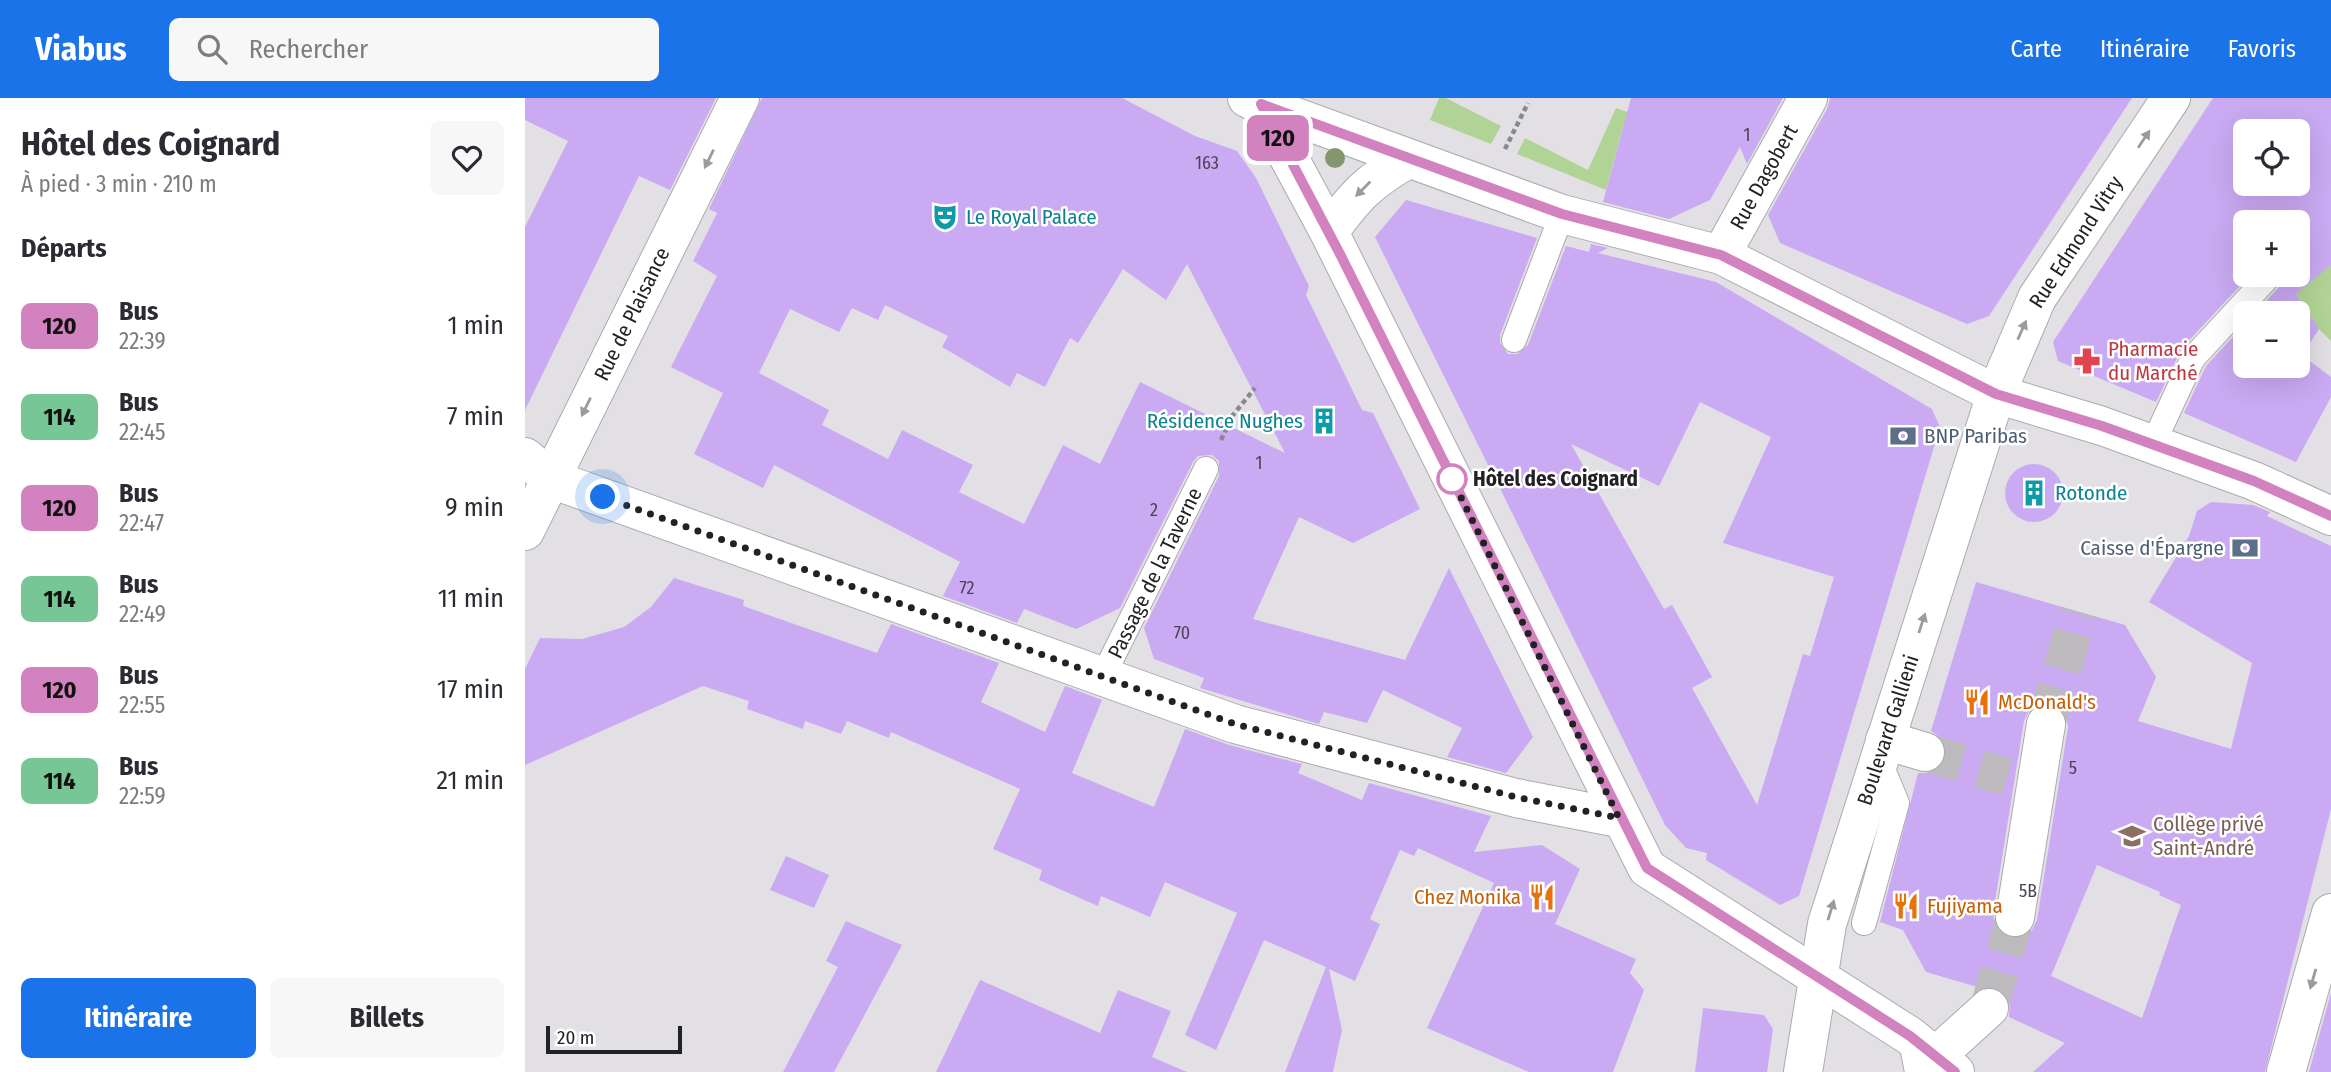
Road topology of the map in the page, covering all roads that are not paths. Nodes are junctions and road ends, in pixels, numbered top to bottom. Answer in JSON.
{"nodes":[{"id":1,"x":740,"y":98,"type":"edge"},
{"id":2,"x":1808,"y":98,"type":"edge"},
{"id":3,"x":2171,"y":98,"type":"edge"},
{"id":4,"x":1254,"y":101,"type":"edge"},
{"id":5,"x":1409,"y":159,"type":"junction"},
{"id":6,"x":1562,"y":214,"type":"junction"},
{"id":7,"x":1329,"y":232,"type":"junction"},
{"id":8,"x":1721,"y":255,"type":"junction"},
{"id":9,"x":2259,"y":287,"type":"edge"},
{"id":10,"x":1514,"y":340,"type":"dead end"},
{"id":11,"x":1996,"y":394,"type":"junction"},
{"id":12,"x":2153,"y":444,"type":"junction"},
{"id":13,"x":538,"y":468,"type":"edge"},
{"id":14,"x":1206,"y":469,"type":"dead end"},
{"id":15,"x":2331,"y":516,"type":"edge"},
{"id":16,"x":525,"y":531,"type":"edge"},
{"id":17,"x":1103,"y":676,"type":"junction"},
{"id":18,"x":2046,"y":723,"type":"tunnel mouth"},
{"id":19,"x":1882,"y":750,"type":"junction"},
{"id":20,"x":1924,"y":752,"type":"tunnel mouth"},
{"id":21,"x":1619,"y":818,"type":"junction"},
{"id":22,"x":2331,"y":913,"type":"edge"},
{"id":23,"x":2015,"y":917,"type":"tunnel mouth"},
{"id":24,"x":1864,"y":923,"type":"dead end"},
{"id":25,"x":1817,"y":977,"type":"junction"},
{"id":26,"x":1990,"y":1008,"type":"tunnel mouth"},
{"id":27,"x":1929,"y":1059,"type":"edge"},
{"id":28,"x":1803,"y":1072,"type":"edge"},
{"id":29,"x":2286,"y":1072,"type":"edge"}],
"edges":[{"from":1,"to":13,"type":"street","name":"Rue de Plaisance","one_way":true},
{"from":2,"to":8,"type":"street","name":"Rue Dagobert"},
{"from":11,"to":3,"type":"street","name":"Rue Edmond Vitry","one_way":true},
{"from":4,"to":5,"type":"street"},
{"from":4,"to":7,"type":"street"},
{"from":5,"to":6,"type":"street"},
{"from":5,"to":7,"type":"street","one_way":true},
{"from":6,"to":8,"type":"street"},
{"from":6,"to":10,"type":"lane"},
{"from":7,"to":21,"type":"street"},
{"from":8,"to":11,"type":"street"},
{"from":9,"to":12,"type":"lane"},
{"from":11,"to":12,"type":"street"},
{"from":19,"to":11,"type":"street","name":"Boulevard Gallieni","one_way":true},
{"from":12,"to":15,"type":"street"},
{"from":13,"to":16,"type":"street","name":"Rue de Plaisance"},
{"from":13,"to":17,"type":"street"},
{"from":14,"to":17,"type":"lane","name":"Passage de la Taverne"},
{"from":17,"to":21,"type":"street"},
{"from":18,"to":23,"type":"street"},
{"from":19,"to":20,"type":"street"},
{"from":19,"to":24,"type":"lane"},
{"from":25,"to":19,"type":"street","name":"Boulevard Gallieni","one_way":true},
{"from":21,"to":25,"type":"street"},
{"from":22,"to":29,"type":"street","one_way":true},
{"from":25,"to":27,"type":"street"},
{"from":25,"to":28,"type":"street","name":"Boulevard Gallieni"},
{"from":26,"to":27,"type":"street"}]}
